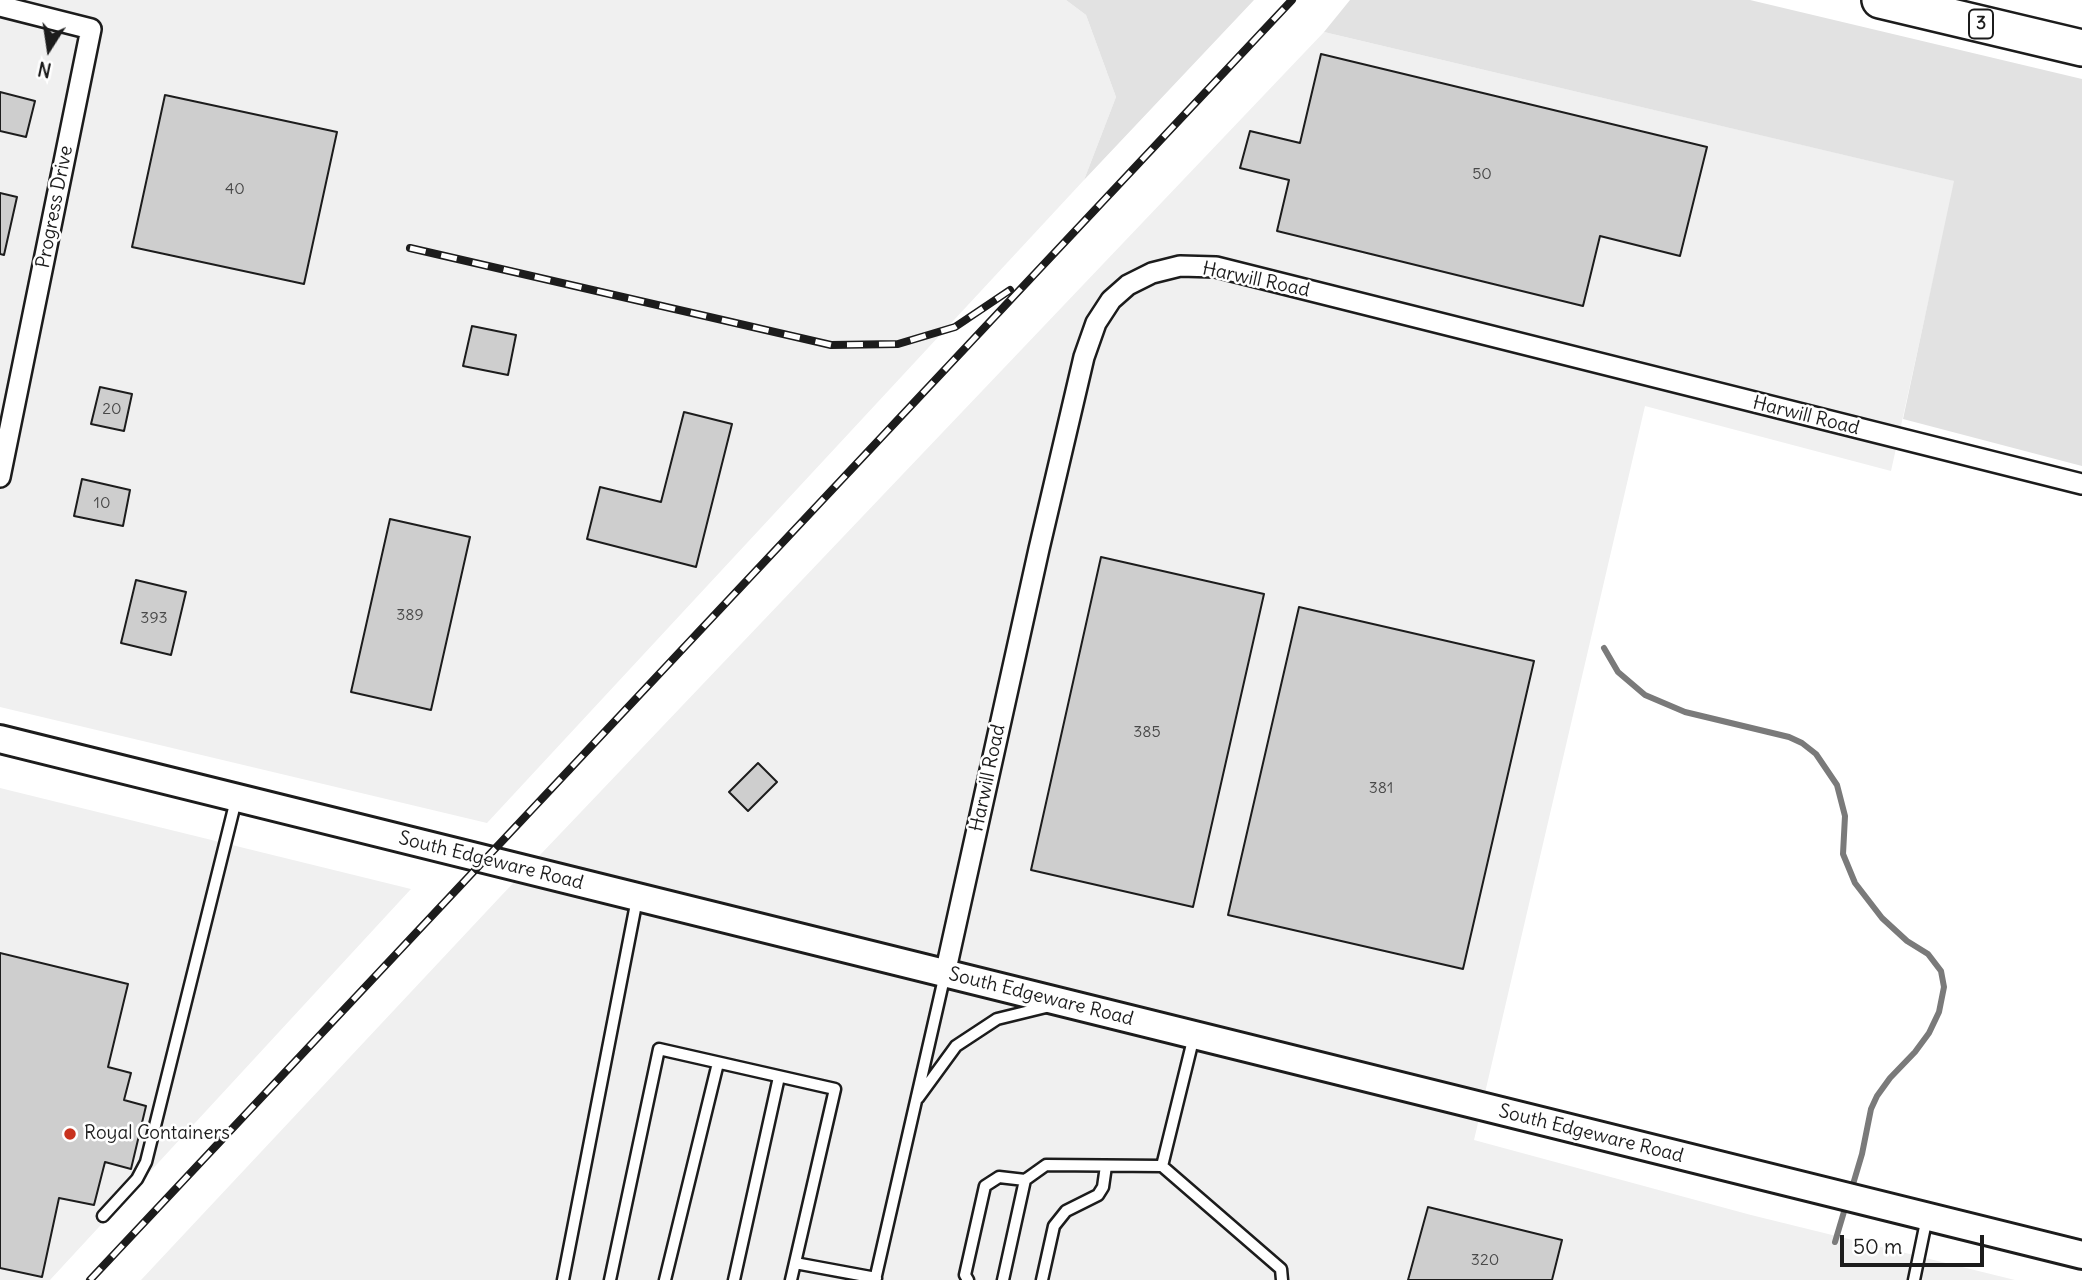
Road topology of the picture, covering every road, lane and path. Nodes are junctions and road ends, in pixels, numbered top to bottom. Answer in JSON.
{"nodes":[{"id":1,"x":1880,"y":0,"type":"edge"},
{"id":2,"x":0,"y":6,"type":"edge"},
{"id":3,"x":2082,"y":48,"type":"edge"},
{"id":4,"x":0,"y":477,"type":"edge"},
{"id":5,"x":2082,"y":484,"type":"edge"},
{"id":6,"x":0,"y":739,"type":"edge"},
{"id":7,"x":236,"y":799,"type":"junction"},
{"id":8,"x":637,"y":897,"type":"junction"},
{"id":9,"x":945,"y":974,"type":"junction"},
{"id":10,"x":1062,"y":1003,"type":"junction"},
{"id":11,"x":1194,"y":1035,"type":"junction"},
{"id":12,"x":718,"y":1063,"type":"junction"},
{"id":13,"x":779,"y":1077,"type":"junction"},
{"id":14,"x":916,"y":1101,"type":"junction"},
{"id":15,"x":1106,"y":1166,"type":"junction"},
{"id":16,"x":1162,"y":1166,"type":"junction"},
{"id":17,"x":1025,"y":1180,"type":"junction"},
{"id":18,"x":103,"y":1216,"type":"dead end"},
{"id":19,"x":1928,"y":1217,"type":"junction"},
{"id":20,"x":2082,"y":1255,"type":"edge"},
{"id":21,"x":795,"y":1264,"type":"junction"},
{"id":22,"x":876,"y":1279,"type":"edge"},
{"id":23,"x":563,"y":1280,"type":"edge"},
{"id":24,"x":610,"y":1280,"type":"edge"},
{"id":25,"x":664,"y":1280,"type":"edge"},
{"id":26,"x":734,"y":1280,"type":"edge"},
{"id":27,"x":791,"y":1280,"type":"edge"},
{"id":28,"x":968,"y":1280,"type":"edge"},
{"id":29,"x":1003,"y":1280,"type":"edge"},
{"id":30,"x":1042,"y":1280,"type":"edge"},
{"id":31,"x":1283,"y":1280,"type":"edge"},
{"id":32,"x":1914,"y":1280,"type":"edge"}],
"edges":[{"from":1,"to":3,"type":"highway","number":"3"},
{"from":2,"to":4,"type":"street","name":"Progress Drive"},
{"from":5,"to":9,"type":"street","name":"Harwill Road"},
{"from":6,"to":7,"type":"main road","name":"South Edgeware Road"},
{"from":7,"to":8,"type":"main road","name":"South Edgeware Road"},
{"from":7,"to":18,"type":"lane"},
{"from":8,"to":9,"type":"main road","name":"South Edgeware Road"},
{"from":8,"to":23,"type":"lane"},
{"from":9,"to":10,"type":"main road","name":"South Edgeware Road"},
{"from":9,"to":14,"type":"lane"},
{"from":10,"to":11,"type":"main road","name":"South Edgeware Road"},
{"from":10,"to":14,"type":"lane"},
{"from":11,"to":16,"type":"lane"},
{"from":11,"to":19,"type":"main road","name":"South Edgeware Road"},
{"from":12,"to":13,"type":"lane"},
{"from":12,"to":24,"type":"lane"},
{"from":12,"to":25,"type":"lane"},
{"from":13,"to":21,"type":"lane"},
{"from":13,"to":26,"type":"lane"},
{"from":14,"to":22,"type":"lane"},
{"from":15,"to":16,"type":"lane"},
{"from":15,"to":17,"type":"lane"},
{"from":15,"to":30,"type":"lane"},
{"from":16,"to":31,"type":"lane"},
{"from":17,"to":28,"type":"lane"},
{"from":17,"to":29,"type":"lane"},
{"from":19,"to":20,"type":"main road","name":"South Edgeware Road"},
{"from":19,"to":32,"type":"lane"},
{"from":21,"to":22,"type":"lane"},
{"from":21,"to":27,"type":"lane"}]}
